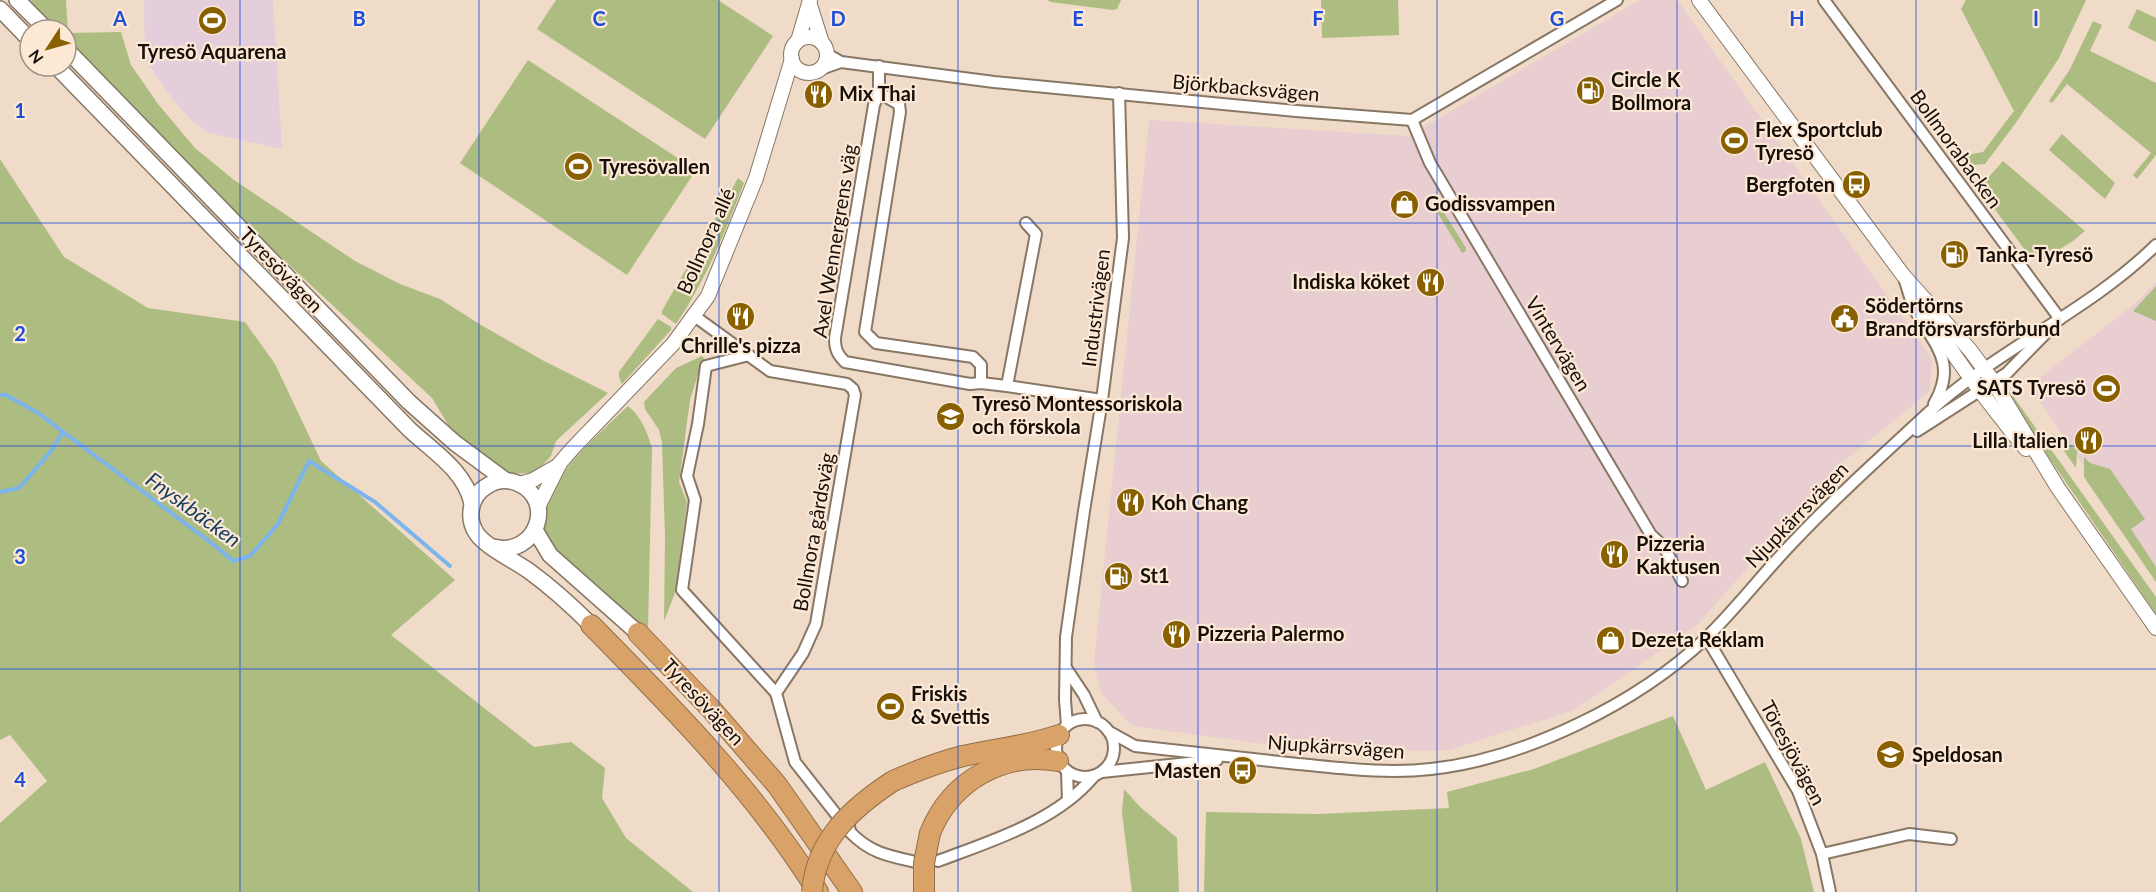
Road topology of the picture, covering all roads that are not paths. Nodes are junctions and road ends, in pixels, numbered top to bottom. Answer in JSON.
{"nodes":[{"id":1,"x":18,"y":0,"type":"edge"},
{"id":2,"x":1617,"y":0,"type":"edge"},
{"id":3,"x":1699,"y":0,"type":"edge"},
{"id":4,"x":1824,"y":0,"type":"edge"},
{"id":5,"x":810,"y":2,"type":"edge"},
{"id":6,"x":0,"y":9,"type":"edge"},
{"id":7,"x":35,"y":18,"type":"edge"},
{"id":8,"x":18,"y":28,"type":"edge"},
{"id":9,"x":798,"y":41,"type":"junction"},
{"id":10,"x":825,"y":49,"type":"junction"},
{"id":11,"x":792,"y":59,"type":"junction"},
{"id":12,"x":78,"y":61,"type":"edge"},
{"id":13,"x":841,"y":62,"type":"junction"},
{"id":14,"x":879,"y":66,"type":"junction"},
{"id":15,"x":816,"y":71,"type":"junction"},
{"id":16,"x":68,"y":78,"type":"edge"},
{"id":17,"x":879,"y":93,"type":"junction"},
{"id":18,"x":1119,"y":93,"type":"junction"},
{"id":19,"x":782,"y":96,"type":"junction"},
{"id":20,"x":1412,"y":120,"type":"junction"},
{"id":21,"x":1026,"y":223,"type":"dead end"},
{"id":22,"x":2156,"y":245,"type":"edge"},
{"id":23,"x":1903,"y":275,"type":"junction"},
{"id":24,"x":693,"y":315,"type":"junction"},
{"id":25,"x":2060,"y":319,"type":"junction"},
{"id":26,"x":749,"y":355,"type":"junction"},
{"id":27,"x":1983,"y":369,"type":"junction"},
{"id":28,"x":1993,"y":381,"type":"junction"},
{"id":29,"x":981,"y":383,"type":"junction"},
{"id":30,"x":1974,"y":384,"type":"junction"},
{"id":31,"x":1007,"y":386,"type":"junction"},
{"id":32,"x":1102,"y":400,"type":"junction"},
{"id":33,"x":1929,"y":412,"type":"junction"},
{"id":34,"x":1894,"y":446,"type":"junction"},
{"id":35,"x":560,"y":464,"type":"junction"},
{"id":36,"x":513,"y":482,"type":"junction"},
{"id":37,"x":2058,"y":488,"type":"junction"},
{"id":38,"x":472,"y":504,"type":"junction"},
{"id":39,"x":538,"y":507,"type":"junction"},
{"id":40,"x":535,"y":530,"type":"junction"},
{"id":41,"x":493,"y":547,"type":"junction"},
{"id":42,"x":1682,"y":581,"type":"dead end"},
{"id":43,"x":591,"y":625,"type":"joint"},
{"id":44,"x":2156,"y":628,"type":"edge"},
{"id":45,"x":638,"y":633,"type":"joint"},
{"id":46,"x":1705,"y":639,"type":"junction"},
{"id":47,"x":1066,"y":668,"type":"junction"},
{"id":48,"x":776,"y":693,"type":"junction"},
{"id":49,"x":1097,"y":722,"type":"junction"},
{"id":50,"x":1063,"y":730,"type":"junction"},
{"id":51,"x":1108,"y":731,"type":"junction"},
{"id":52,"x":1236,"y":758,"type":"junction"},
{"id":53,"x":1063,"y":766,"type":"junction"},
{"id":54,"x":1098,"y":774,"type":"junction"},
{"id":55,"x":1068,"y":800,"type":"junction"},
{"id":56,"x":849,"y":816,"type":"dead end"},
{"id":57,"x":850,"y":832,"type":"junction"},
{"id":58,"x":1951,"y":838,"type":"dead end"},
{"id":59,"x":1822,"y":854,"type":"junction"},
{"id":60,"x":938,"y":861,"type":"dead end"},
{"id":61,"x":916,"y":862,"type":"dead end"},
{"id":62,"x":812,"y":892,"type":"edge"},
{"id":63,"x":818,"y":892,"type":"edge"},
{"id":64,"x":852,"y":892,"type":"edge"},
{"id":65,"x":924,"y":892,"type":"edge"},
{"id":66,"x":1830,"y":892,"type":"edge"}],
"edges":[{"from":1,"to":7,"type":"main road"},
{"from":2,"to":20,"type":"street"},
{"from":3,"to":23,"type":"street"},
{"from":4,"to":25,"type":"street","name":"Bollmorabacken"},
{"from":5,"to":9,"type":"street","name":"Bollmora allé"},
{"from":5,"to":10,"type":"street","name":"Bollmora allé"},
{"from":6,"to":8,"type":"main road"},
{"from":9,"to":10,"type":"street"},
{"from":9,"to":11,"type":"street","name":"Bollmora allé"},
{"from":10,"to":13,"type":"street","name":"Björkbacksvägen"},
{"from":10,"to":15,"type":"street"},
{"from":11,"to":15,"type":"street"},
{"from":11,"to":19,"type":"street","name":"Bollmora allé"},
{"from":12,"to":36,"type":"main road","name":"Tyresövägen"},
{"from":13,"to":14,"type":"street","name":"Björkbacksvägen"},
{"from":13,"to":15,"type":"street","name":"Björkbacksvägen"},
{"from":14,"to":17,"type":"street","name":"Axel Wennergrens väg"},
{"from":14,"to":18,"type":"street","name":"Björkbacksvägen"},
{"from":15,"to":19,"type":"street"},
{"from":16,"to":38,"type":"main road","name":"Tyresövägen"},
{"from":17,"to":29,"type":"street"},
{"from":17,"to":29,"type":"street","name":"Axel Wennergrens väg"},
{"from":18,"to":20,"type":"street","name":"Björkbacksvägen"},
{"from":18,"to":32,"type":"street","name":"Industrivägen"},
{"from":19,"to":24,"type":"street","name":"Bollmora allé"},
{"from":20,"to":42,"type":"street","name":"Vintervägen"},
{"from":21,"to":31,"type":"street"},
{"from":22,"to":25,"type":"street","name":"Njupkärrsvägen"},
{"from":23,"to":27,"type":"street"},
{"from":23,"to":30,"type":"street"},
{"from":23,"to":33,"type":"street"},
{"from":24,"to":26,"type":"street","name":"Bollmora gårdsväg"},
{"from":24,"to":35,"type":"street","name":"Bollmora allé"},
{"from":25,"to":27,"type":"street","name":"Njupkärrsvägen"},
{"from":25,"to":28,"type":"street","name":"Njupkärrsvägen"},
{"from":26,"to":48,"type":"street"},
{"from":26,"to":48,"type":"street","name":"Bollmora gårdsväg"},
{"from":27,"to":28,"type":"street"},
{"from":27,"to":30,"type":"street","name":"Njupkärrsvägen"},
{"from":28,"to":30,"type":"street","name":"Njupkärrsvägen"},
{"from":28,"to":37,"type":"street"},
{"from":29,"to":31,"type":"street","name":"Axel Wennergrens väg"},
{"from":30,"to":33,"type":"street","name":"Njupkärrsvägen"},
{"from":30,"to":34,"type":"street","name":"Njupkärrsvägen"},
{"from":30,"to":37,"type":"street"},
{"from":31,"to":32,"type":"street","name":"Axel Wennergrens väg"},
{"from":32,"to":47,"type":"street","name":"Industrivägen"},
{"from":33,"to":34,"type":"street","name":"Njupkärrsvägen"},
{"from":34,"to":46,"type":"street","name":"Njupkärrsvägen"},
{"from":35,"to":36,"type":"street","name":"Bollmora allé"},
{"from":35,"to":39,"type":"street","name":"Bollmora allé"},
{"from":36,"to":38,"type":"main road"},
{"from":36,"to":39,"type":"main road","name":"Tyresövägen"},
{"from":37,"to":44,"type":"street"},
{"from":38,"to":41,"type":"main road","name":"Tyresövägen"},
{"from":39,"to":40,"type":"main road"},
{"from":40,"to":41,"type":"main road"},
{"from":40,"to":45,"type":"main road","name":"Tyresövägen"},
{"from":41,"to":43,"type":"main road","name":"Tyresövägen"},
{"from":43,"to":63,"type":"highway","name":"Tyresövägen"},
{"from":45,"to":64,"type":"highway","name":"Tyresövägen"},
{"from":46,"to":52,"type":"street","name":"Njupkärrsvägen"},
{"from":46,"to":59,"type":"street","name":"Töresjövägen"},
{"from":47,"to":49,"type":"street"},
{"from":47,"to":50,"type":"street","name":"Industrivägen"},
{"from":48,"to":57,"type":"street"},
{"from":49,"to":50,"type":"street"},
{"from":49,"to":51,"type":"street"},
{"from":50,"to":53,"type":"street"},
{"from":50,"to":62,"type":"highway","bridge":true},
{"from":51,"to":52,"type":"street","name":"Njupkärrsvägen"},
{"from":51,"to":54,"type":"street"},
{"from":52,"to":54,"type":"street","name":"Njupkärrsvägen"},
{"from":53,"to":54,"type":"street"},
{"from":53,"to":55,"type":"street"},
{"from":53,"to":65,"type":"highway","bridge":true},
{"from":54,"to":55,"type":"street"},
{"from":55,"to":60,"type":"street"},
{"from":56,"to":57,"type":"street"},
{"from":57,"to":61,"type":"street"},
{"from":58,"to":59,"type":"street"},
{"from":59,"to":66,"type":"street","name":"Töresjövägen"}]}
